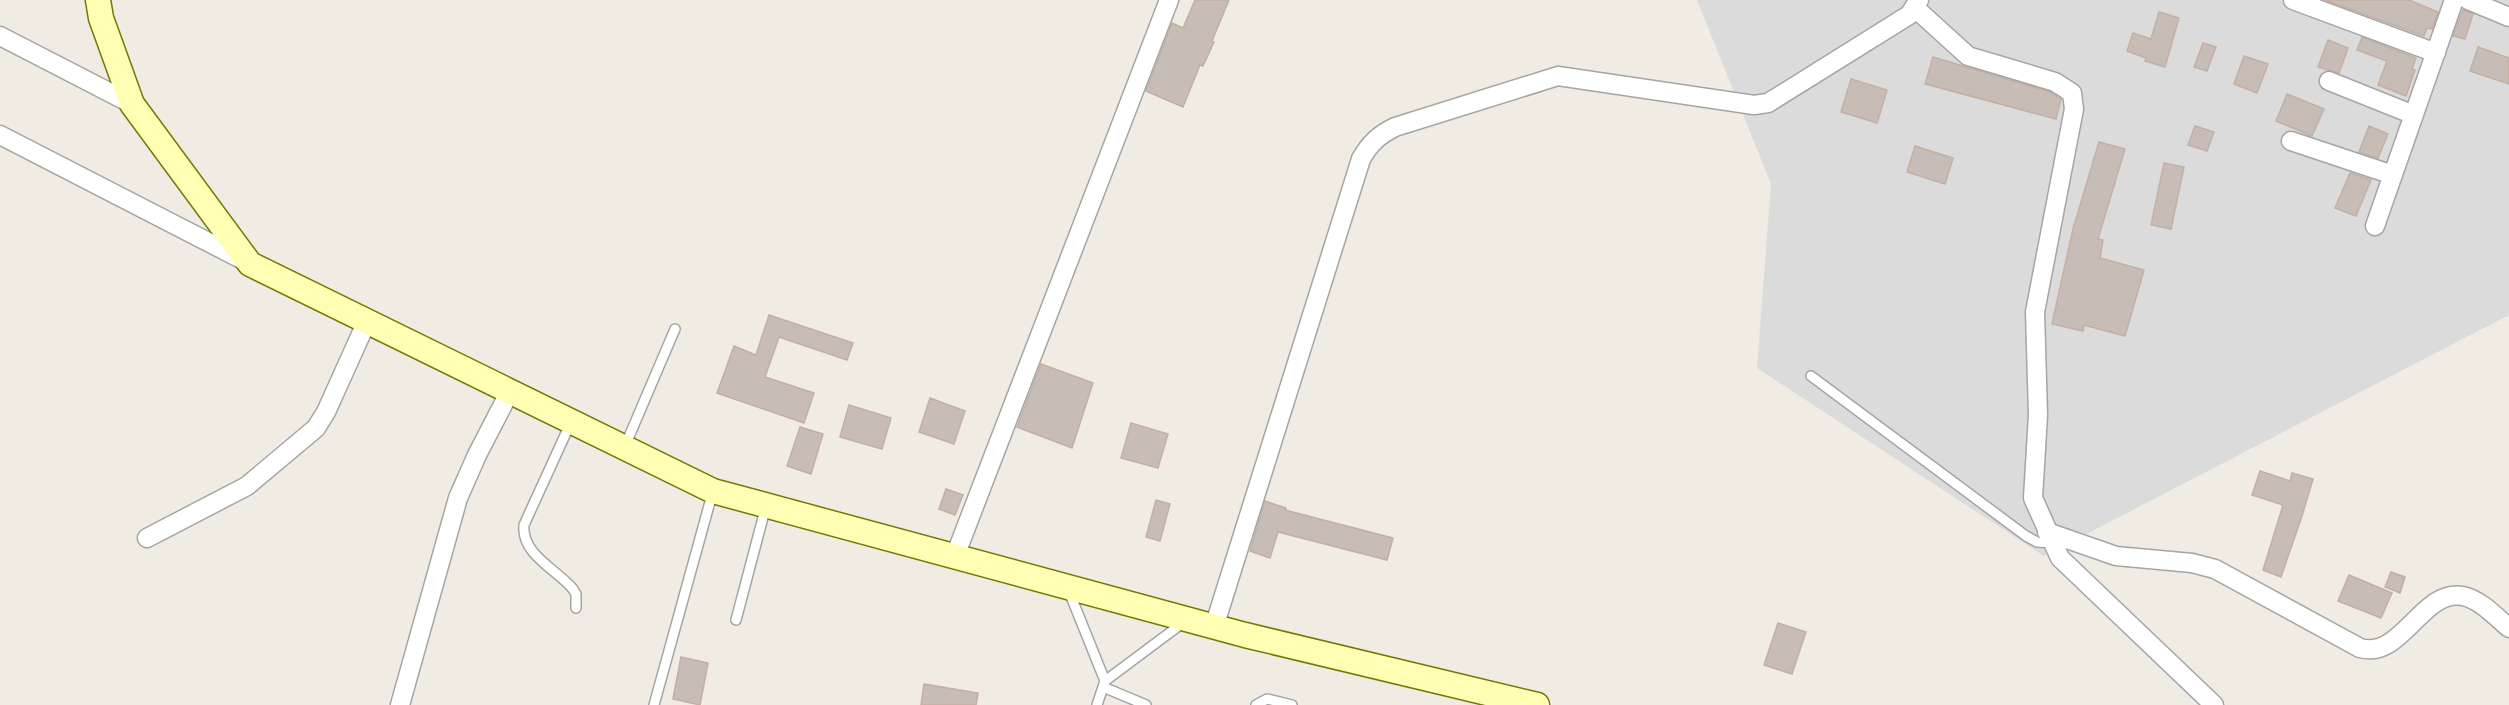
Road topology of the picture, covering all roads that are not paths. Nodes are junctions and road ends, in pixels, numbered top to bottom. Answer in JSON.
{"nodes":[{"id":1,"x":98,"y":0,"type":"edge"},
{"id":2,"x":1169,"y":0,"type":"edge"},
{"id":3,"x":2293,"y":0,"type":"edge"},
{"id":4,"x":2454,"y":0,"type":"edge"},
{"id":5,"x":2468,"y":0,"type":"edge"},
{"id":6,"x":1917,"y":4,"type":"edge"},
{"id":7,"x":2509,"y":17,"type":"edge"},
{"id":8,"x":0,"y":36,"type":"edge"},
{"id":9,"x":2436,"y":53,"type":"junction"},
{"id":10,"x":2329,"y":81,"type":"dead end"},
{"id":11,"x":132,"y":104,"type":"junction"},
{"id":12,"x":2414,"y":115,"type":"junction"},
{"id":13,"x":0,"y":135,"type":"edge"},
{"id":14,"x":2291,"y":141,"type":"dead end"},
{"id":15,"x":2393,"y":175,"type":"junction"},
{"id":16,"x":2375,"y":226,"type":"dead end"},
{"id":17,"x":250,"y":264,"type":"junction"},
{"id":18,"x":367,"y":321,"type":"junction"},
{"id":19,"x":675,"y":329,"type":"dead end"},
{"id":20,"x":1811,"y":376,"type":"dead end"},
{"id":21,"x":510,"y":391,"type":"junction"},
{"id":22,"x":572,"y":422,"type":"junction"},
{"id":23,"x":624,"y":448,"type":"junction"},
{"id":24,"x":713,"y":491,"type":"junction"},
{"id":25,"x":766,"y":505,"type":"junction"},
{"id":26,"x":147,"y":538,"type":"dead end"},
{"id":27,"x":2050,"y":538,"type":"junction"},
{"id":28,"x":955,"y":556,"type":"junction"},
{"id":29,"x":1068,"y":587,"type":"junction"},
{"id":30,"x":576,"y":608,"type":"dead end"},
{"id":31,"x":736,"y":620,"type":"dead end"},
{"id":32,"x":1188,"y":620,"type":"junction"},
{"id":33,"x":1214,"y":627,"type":"junction"},
{"id":34,"x":2509,"y":628,"type":"edge"},
{"id":35,"x":1104,"y":684,"type":"junction"},
{"id":36,"x":400,"y":705,"type":"edge"},
{"id":37,"x":654,"y":705,"type":"edge"},
{"id":38,"x":1097,"y":705,"type":"edge"},
{"id":39,"x":1146,"y":705,"type":"edge"},
{"id":40,"x":1256,"y":705,"type":"edge"},
{"id":41,"x":1292,"y":705,"type":"edge"},
{"id":42,"x":1537,"y":705,"type":"edge"},
{"id":43,"x":2214,"y":705,"type":"edge"}],
"edges":[{"from":1,"to":11,"type":"main road"},
{"from":2,"to":28,"type":"street"},
{"from":3,"to":9,"type":"street"},
{"from":4,"to":9,"type":"street"},
{"from":5,"to":7,"type":"street"},
{"from":6,"to":27,"type":"street"},
{"from":6,"to":33,"type":"street"},
{"from":8,"to":11,"type":"street"},
{"from":9,"to":12,"type":"street"},
{"from":10,"to":12,"type":"street"},
{"from":11,"to":17,"type":"main road"},
{"from":12,"to":15,"type":"street"},
{"from":13,"to":17,"type":"street"},
{"from":14,"to":15,"type":"street"},
{"from":15,"to":16,"type":"street"},
{"from":17,"to":18,"type":"main road"},
{"from":18,"to":21,"type":"main road"},
{"from":18,"to":26,"type":"street"},
{"from":19,"to":23,"type":"lane"},
{"from":20,"to":27,"type":"lane"},
{"from":21,"to":22,"type":"main road"},
{"from":21,"to":36,"type":"street"},
{"from":22,"to":23,"type":"main road"},
{"from":22,"to":30,"type":"lane"},
{"from":23,"to":24,"type":"main road"},
{"from":24,"to":25,"type":"main road"},
{"from":24,"to":37,"type":"lane"},
{"from":25,"to":28,"type":"main road"},
{"from":25,"to":31,"type":"lane"},
{"from":27,"to":34,"type":"street"},
{"from":27,"to":43,"type":"street"},
{"from":28,"to":29,"type":"main road"},
{"from":29,"to":32,"type":"main road"},
{"from":29,"to":35,"type":"lane"},
{"from":32,"to":33,"type":"main road"},
{"from":32,"to":35,"type":"lane"},
{"from":33,"to":42,"type":"main road"},
{"from":35,"to":38,"type":"lane"},
{"from":35,"to":39,"type":"lane"},
{"from":40,"to":41,"type":"lane"}]}
